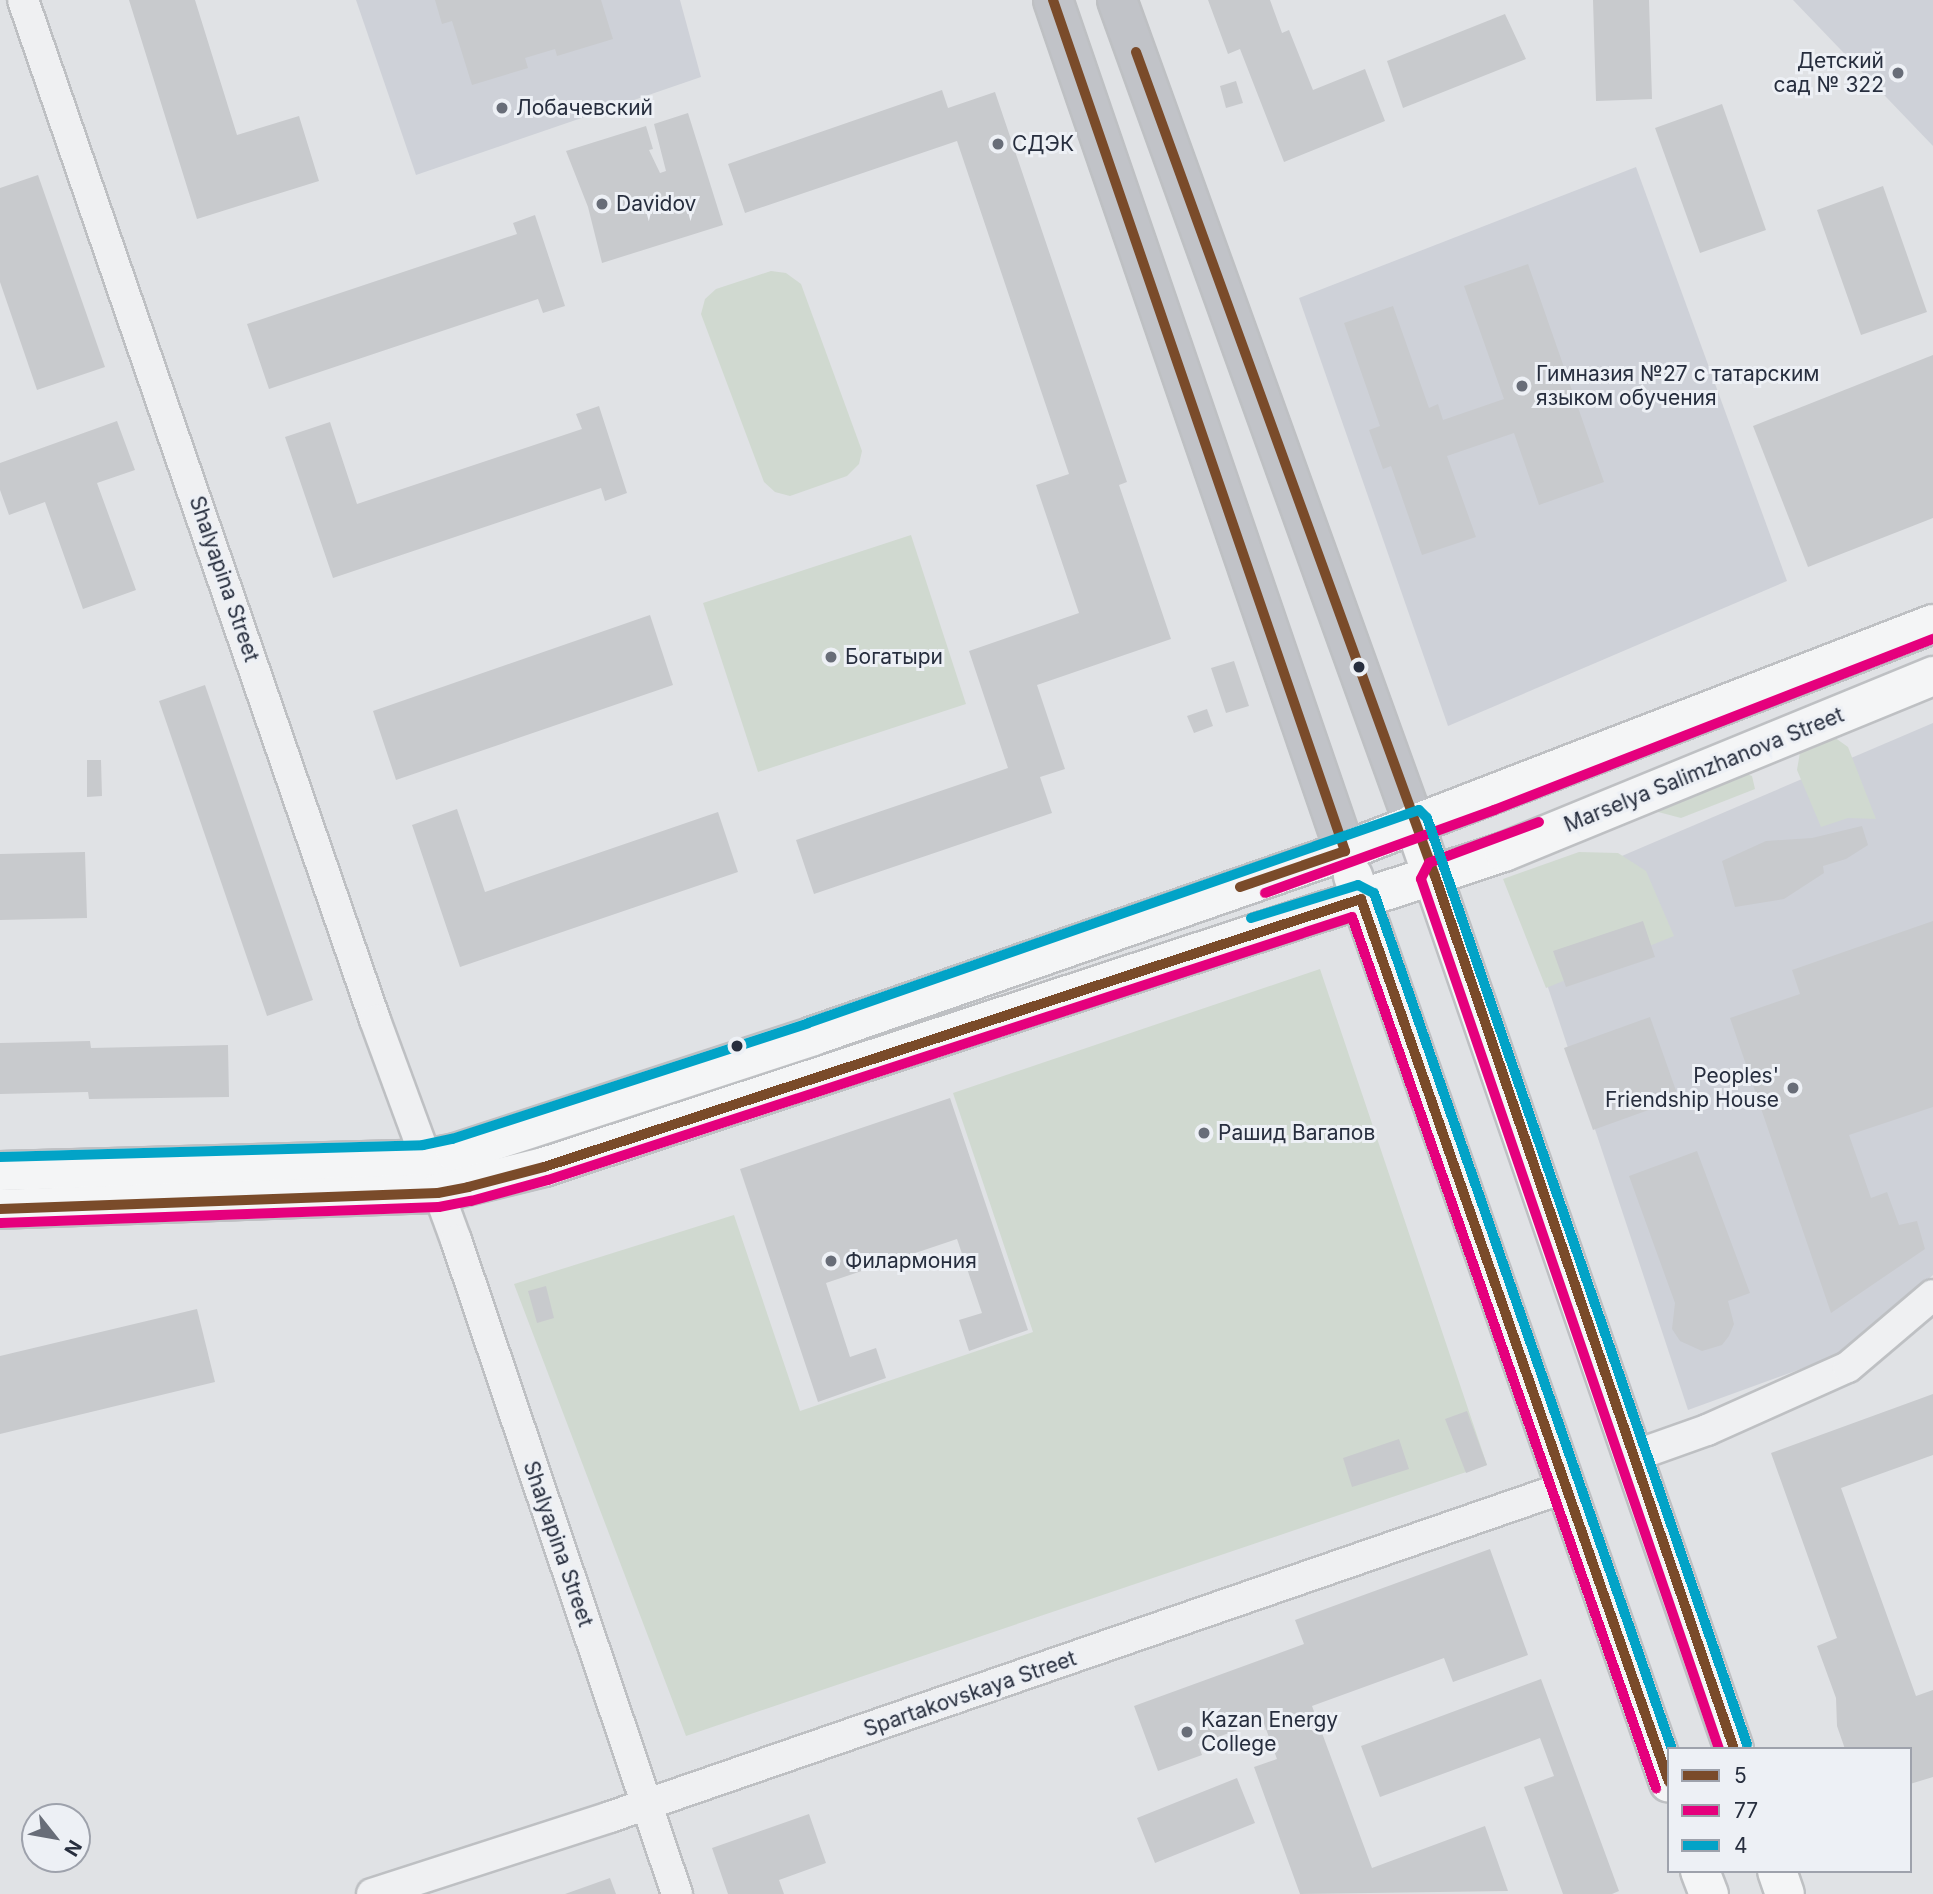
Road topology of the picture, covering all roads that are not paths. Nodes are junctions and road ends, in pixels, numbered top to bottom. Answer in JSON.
{"nodes":[{"id":1,"x":23,"y":0,"type":"edge"},
{"id":2,"x":1053,"y":0,"type":"edge"},
{"id":3,"x":1117,"y":0,"type":"edge"},
{"id":4,"x":1933,"y":624,"type":"edge"},
{"id":5,"x":1933,"y":676,"type":"edge"},
{"id":6,"x":1414,"y":824,"type":"junction"},
{"id":7,"x":1345,"y":851,"type":"junction"},
{"id":8,"x":1435,"y":876,"type":"junction"},
{"id":9,"x":1361,"y":899,"type":"junction"},
{"id":10,"x":0,"y":1171,"type":"edge"},
{"id":11,"x":432,"y":1176,"type":"junction"},
{"id":12,"x":0,"y":1209,"type":"edge"},
{"id":13,"x":1933,"y":1295,"type":"edge"},
{"id":14,"x":1631,"y":1457,"type":"junction"},
{"id":15,"x":1566,"y":1487,"type":"junction"},
{"id":16,"x":1733,"y":1747,"type":"edge"},
{"id":17,"x":1667,"y":1777,"type":"edge"},
{"id":18,"x":646,"y":1805,"type":"junction"},
{"id":19,"x":1701,"y":1873,"type":"edge"},
{"id":20,"x":1778,"y":1873,"type":"edge"},
{"id":21,"x":372,"y":1894,"type":"edge"},
{"id":22,"x":677,"y":1894,"type":"edge"},
{"id":23,"x":1709,"y":1894,"type":"edge"},
{"id":24,"x":1785,"y":1894,"type":"edge"}],
"edges":[{"from":1,"to":11,"type":"street","name":"Shalyapina Street"},
{"from":2,"to":7,"type":"main road"},
{"from":3,"to":6,"type":"main road"},
{"from":4,"to":6,"type":"main road"},
{"from":5,"to":8,"type":"main road","name":"Marselya Salimzhanova Street"},
{"from":6,"to":7,"type":"main road"},
{"from":6,"to":8,"type":"main road"},
{"from":7,"to":9,"type":"main road"},
{"from":7,"to":11,"type":"main road"},
{"from":8,"to":9,"type":"main road","name":"Marselya Salimzhanova Street"},
{"from":8,"to":14,"type":"main road"},
{"from":9,"to":11,"type":"main road","name":"Marselya Salimzhanova Street"},
{"from":9,"to":15,"type":"main road"},
{"from":10,"to":11,"type":"main road"},
{"from":11,"to":12,"type":"main road"},
{"from":11,"to":18,"type":"street","name":"Shalyapina Street"},
{"from":13,"to":14,"type":"street"},
{"from":14,"to":16,"type":"main road"},
{"from":15,"to":17,"type":"main road"},
{"from":15,"to":18,"type":"street","name":"Spartakovskaya Street"},
{"from":18,"to":21,"type":"street","name":"Spartakovskaya Street"},
{"from":18,"to":22,"type":"street","name":"Shalyapina Street"},
{"from":19,"to":23,"type":"main road"},
{"from":20,"to":24,"type":"main road"}]}
